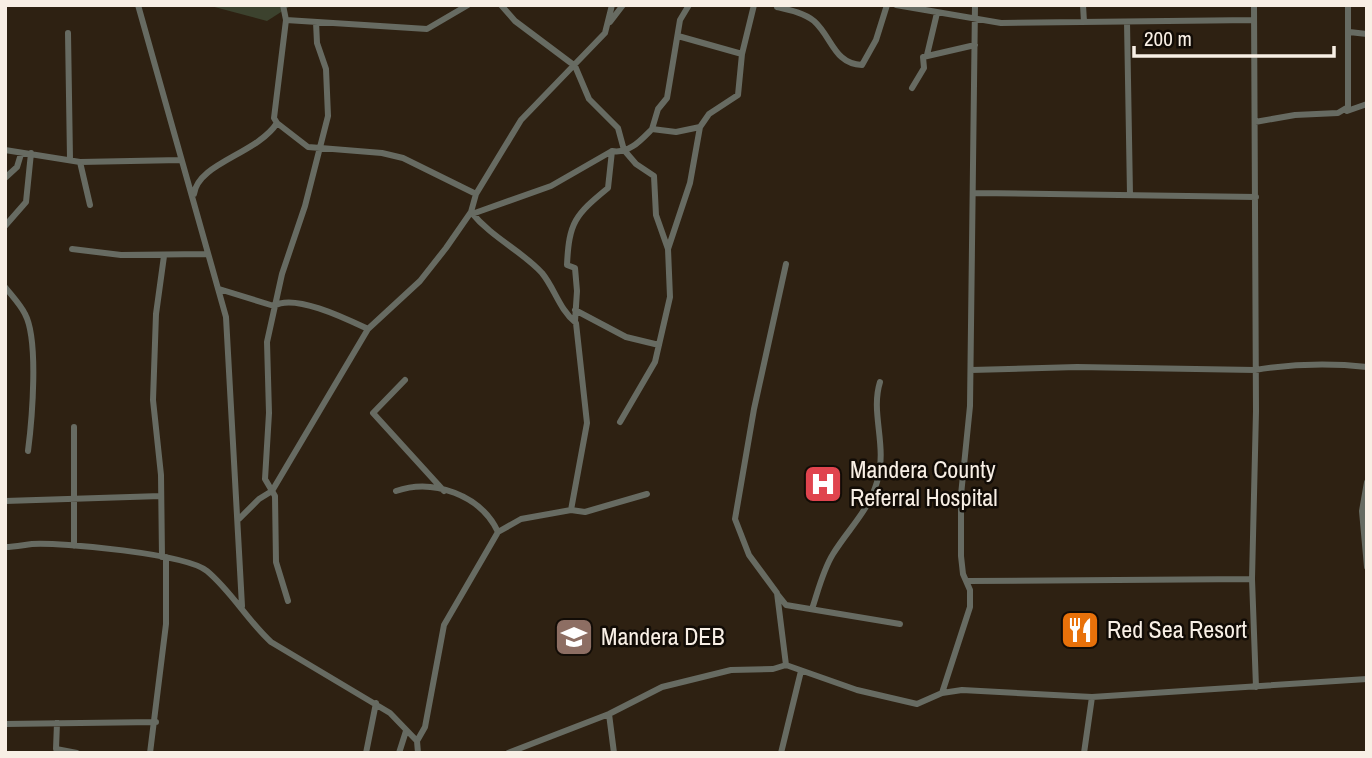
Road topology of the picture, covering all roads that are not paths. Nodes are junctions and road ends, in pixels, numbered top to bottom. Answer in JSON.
{"nodes":[{"id":1,"x":138,"y":5,"type":"edge"},
{"id":2,"x":283,"y":5,"type":"edge"},
{"id":3,"x":468,"y":5,"type":"edge"},
{"id":4,"x":501,"y":5,"type":"edge"},
{"id":5,"x":612,"y":5,"type":"edge"},
{"id":6,"x":623,"y":5,"type":"edge"},
{"id":7,"x":689,"y":5,"type":"edge"},
{"id":8,"x":754,"y":5,"type":"edge"},
{"id":9,"x":887,"y":5,"type":"edge"},
{"id":10,"x":896,"y":5,"type":"edge"},
{"id":11,"x":975,"y":5,"type":"edge"},
{"id":12,"x":1083,"y":5,"type":"edge"},
{"id":13,"x":1254,"y":5,"type":"edge"},
{"id":14,"x":1348,"y":5,"type":"edge"},
{"id":15,"x":776,"y":6,"type":"edge"},
{"id":16,"x":937,"y":13,"type":"junction"},
{"id":17,"x":286,"y":20,"type":"junction"},
{"id":18,"x":1254,"y":20,"type":"junction"},
{"id":19,"x":976,"y":21,"type":"junction"},
{"id":20,"x":316,"y":22,"type":"junction"},
{"id":21,"x":1084,"y":22,"type":"junction"},
{"id":22,"x":1127,"y":22,"type":"junction"},
{"id":23,"x":609,"y":23,"type":"junction"},
{"id":24,"x":1349,"y":32,"type":"junction"},
{"id":25,"x":68,"y":33,"type":"dead end"},
{"id":26,"x":1367,"y":34,"type":"edge"},
{"id":27,"x":678,"y":36,"type":"junction"},
{"id":28,"x":975,"y":45,"type":"junction"},
{"id":29,"x":742,"y":54,"type":"junction"},
{"id":30,"x":927,"y":55,"type":"junction"},
{"id":31,"x":575,"y":66,"type":"junction"},
{"id":32,"x":912,"y":88,"type":"dead end"},
{"id":33,"x":1367,"y":104,"type":"edge"},
{"id":34,"x":1338,"y":113,"type":"junction"},
{"id":35,"x":1255,"y":122,"type":"junction"},
{"id":36,"x":277,"y":123,"type":"junction"},
{"id":37,"x":700,"y":127,"type":"junction"},
{"id":38,"x":652,"y":129,"type":"junction"},
{"id":39,"x":318,"y":149,"type":"junction"},
{"id":40,"x":5,"y":150,"type":"edge"},
{"id":41,"x":624,"y":150,"type":"junction"},
{"id":42,"x":612,"y":151,"type":"junction"},
{"id":43,"x":31,"y":153,"type":"junction"},
{"id":44,"x":21,"y":154,"type":"junction"},
{"id":45,"x":70,"y":159,"type":"junction"},
{"id":46,"x":181,"y":160,"type":"junction"},
{"id":47,"x":80,"y":162,"type":"junction"},
{"id":48,"x":5,"y":178,"type":"edge"},
{"id":49,"x":975,"y":193,"type":"junction"},
{"id":50,"x":476,"y":194,"type":"junction"},
{"id":51,"x":1130,"y":195,"type":"junction"},
{"id":52,"x":1256,"y":197,"type":"junction"},
{"id":53,"x":193,"y":199,"type":"junction"},
{"id":54,"x":90,"y":205,"type":"dead end"},
{"id":55,"x":471,"y":213,"type":"junction"},
{"id":56,"x":5,"y":226,"type":"edge"},
{"id":57,"x":668,"y":248,"type":"junction"},
{"id":58,"x":72,"y":249,"type":"dead end"},
{"id":59,"x":206,"y":254,"type":"junction"},
{"id":60,"x":164,"y":256,"type":"junction"},
{"id":61,"x":786,"y":264,"type":"dead end"},
{"id":62,"x":5,"y":287,"type":"edge"},
{"id":63,"x":219,"y":289,"type":"junction"},
{"id":64,"x":274,"y":306,"type":"junction"},
{"id":65,"x":575,"y":310,"type":"junction"},
{"id":66,"x":576,"y":323,"type":"junction"},
{"id":67,"x":368,"y":328,"type":"junction"},
{"id":68,"x":659,"y":345,"type":"junction"},
{"id":69,"x":1367,"y":367,"type":"edge"},
{"id":70,"x":971,"y":370,"type":"junction"},
{"id":71,"x":1255,"y":370,"type":"junction"},
{"id":72,"x":405,"y":380,"type":"dead end"},
{"id":73,"x":880,"y":382,"type":"dead end"},
{"id":74,"x":620,"y":422,"type":"dead end"},
{"id":75,"x":74,"y":427,"type":"dead end"},
{"id":76,"x":27,"y":450,"type":"dead end"},
{"id":77,"x":734,"y":462,"type":"dead end"},
{"id":78,"x":744,"y":464,"type":"junction"},
{"id":79,"x":1367,"y":482,"type":"edge"},
{"id":80,"x":272,"y":491,"type":"junction"},
{"id":81,"x":396,"y":491,"type":"dead end"},
{"id":82,"x":444,"y":491,"type":"junction"},
{"id":83,"x":647,"y":494,"type":"dead end"},
{"id":84,"x":161,"y":496,"type":"junction"},
{"id":85,"x":73,"y":498,"type":"junction"},
{"id":86,"x":5,"y":501,"type":"edge"},
{"id":87,"x":571,"y":510,"type":"junction"},
{"id":88,"x":239,"y":519,"type":"junction"},
{"id":89,"x":498,"y":531,"type":"junction"},
{"id":90,"x":74,"y":546,"type":"junction"},
{"id":91,"x":5,"y":547,"type":"edge"},
{"id":92,"x":164,"y":557,"type":"junction"},
{"id":93,"x":1367,"y":567,"type":"edge"},
{"id":94,"x":1252,"y":579,"type":"junction"},
{"id":95,"x":968,"y":582,"type":"junction"},
{"id":96,"x":777,"y":593,"type":"junction"},
{"id":97,"x":288,"y":601,"type":"dead end"},
{"id":98,"x":243,"y":606,"type":"junction"},
{"id":99,"x":812,"y":609,"type":"junction"},
{"id":100,"x":900,"y":624,"type":"dead end"},
{"id":101,"x":786,"y":665,"type":"junction"},
{"id":102,"x":801,"y":671,"type":"junction"},
{"id":103,"x":1367,"y":679,"type":"edge"},
{"id":104,"x":1256,"y":687,"type":"junction"},
{"id":105,"x":943,"y":693,"type":"junction"},
{"id":106,"x":1092,"y":697,"type":"junction"},
{"id":107,"x":376,"y":704,"type":"junction"},
{"id":108,"x":609,"y":714,"type":"junction"},
{"id":109,"x":156,"y":722,"type":"junction"},
{"id":110,"x":57,"y":723,"type":"junction"},
{"id":111,"x":5,"y":724,"type":"edge"},
{"id":112,"x":406,"y":731,"type":"junction"},
{"id":113,"x":417,"y":741,"type":"junction"},
{"id":114,"x":77,"y":753,"type":"edge"},
{"id":115,"x":150,"y":753,"type":"edge"},
{"id":116,"x":366,"y":753,"type":"edge"},
{"id":117,"x":399,"y":753,"type":"edge"},
{"id":118,"x":418,"y":753,"type":"edge"},
{"id":119,"x":508,"y":753,"type":"edge"},
{"id":120,"x":614,"y":753,"type":"edge"},
{"id":121,"x":781,"y":753,"type":"edge"},
{"id":122,"x":1084,"y":753,"type":"edge"}],
"edges":[{"from":1,"to":46,"type":"street"},
{"from":2,"to":17,"type":"street"},
{"from":3,"to":20,"type":"street"},
{"from":4,"to":31,"type":"street"},
{"from":5,"to":23,"type":"street"},
{"from":6,"to":23,"type":"street"},
{"from":7,"to":27,"type":"street"},
{"from":8,"to":29,"type":"street"},
{"from":9,"to":15,"type":"street"},
{"from":10,"to":16,"type":"street"},
{"from":11,"to":19,"type":"street"},
{"from":12,"to":21,"type":"street"},
{"from":13,"to":18,"type":"street"},
{"from":14,"to":24,"type":"street"},
{"from":16,"to":19,"type":"street"},
{"from":16,"to":30,"type":"street"},
{"from":17,"to":20,"type":"street"},
{"from":17,"to":36,"type":"street"},
{"from":18,"to":22,"type":"street"},
{"from":18,"to":35,"type":"street"},
{"from":19,"to":21,"type":"street"},
{"from":19,"to":28,"type":"street"},
{"from":20,"to":39,"type":"street"},
{"from":21,"to":22,"type":"street"},
{"from":22,"to":51,"type":"street"},
{"from":23,"to":31,"type":"street"},
{"from":24,"to":26,"type":"street"},
{"from":24,"to":34,"type":"street"},
{"from":25,"to":45,"type":"street"},
{"from":27,"to":29,"type":"street"},
{"from":27,"to":38,"type":"street"},
{"from":28,"to":30,"type":"street"},
{"from":28,"to":49,"type":"street"},
{"from":29,"to":37,"type":"street"},
{"from":30,"to":32,"type":"street"},
{"from":31,"to":41,"type":"street"},
{"from":31,"to":50,"type":"street"},
{"from":33,"to":34,"type":"street"},
{"from":34,"to":35,"type":"street"},
{"from":35,"to":52,"type":"street"},
{"from":36,"to":39,"type":"street"},
{"from":36,"to":53,"type":"street"},
{"from":37,"to":38,"type":"street"},
{"from":37,"to":57,"type":"street"},
{"from":38,"to":41,"type":"street"},
{"from":39,"to":50,"type":"street"},
{"from":39,"to":64,"type":"street"},
{"from":40,"to":44,"type":"street"},
{"from":41,"to":42,"type":"street"},
{"from":41,"to":57,"type":"street"},
{"from":42,"to":55,"type":"street"},
{"from":42,"to":65,"type":"street"},
{"from":43,"to":44,"type":"street"},
{"from":43,"to":45,"type":"street"},
{"from":43,"to":56,"type":"street"},
{"from":44,"to":48,"type":"street"},
{"from":45,"to":47,"type":"street"},
{"from":46,"to":47,"type":"street"},
{"from":46,"to":53,"type":"street"},
{"from":47,"to":54,"type":"street"},
{"from":49,"to":51,"type":"street"},
{"from":49,"to":70,"type":"street"},
{"from":50,"to":55,"type":"street"},
{"from":51,"to":52,"type":"street"},
{"from":52,"to":71,"type":"street"},
{"from":53,"to":59,"type":"street"},
{"from":55,"to":66,"type":"street"},
{"from":55,"to":67,"type":"street"},
{"from":57,"to":68,"type":"street"},
{"from":58,"to":60,"type":"street"},
{"from":59,"to":60,"type":"street"},
{"from":59,"to":63,"type":"street"},
{"from":60,"to":84,"type":"street"},
{"from":61,"to":78,"type":"street"},
{"from":62,"to":76,"type":"street"},
{"from":63,"to":64,"type":"street"},
{"from":63,"to":88,"type":"street"},
{"from":64,"to":67,"type":"street"},
{"from":64,"to":80,"type":"street"},
{"from":65,"to":66,"type":"street"},
{"from":65,"to":68,"type":"street"},
{"from":66,"to":87,"type":"street"},
{"from":67,"to":80,"type":"street"},
{"from":68,"to":74,"type":"street"},
{"from":69,"to":71,"type":"street"},
{"from":70,"to":71,"type":"street"},
{"from":70,"to":95,"type":"street"},
{"from":71,"to":94,"type":"street"},
{"from":72,"to":82,"type":"street"},
{"from":73,"to":99,"type":"street"},
{"from":75,"to":85,"type":"street"},
{"from":77,"to":78,"type":"street"},
{"from":78,"to":96,"type":"street"},
{"from":79,"to":93,"type":"street"},
{"from":80,"to":88,"type":"street"},
{"from":80,"to":97,"type":"street"},
{"from":81,"to":82,"type":"street"},
{"from":82,"to":89,"type":"street"},
{"from":83,"to":87,"type":"street"},
{"from":84,"to":85,"type":"street"},
{"from":84,"to":92,"type":"street"},
{"from":85,"to":86,"type":"street"},
{"from":85,"to":90,"type":"street"},
{"from":87,"to":89,"type":"street"},
{"from":88,"to":98,"type":"street"},
{"from":89,"to":113,"type":"street"},
{"from":90,"to":91,"type":"street"},
{"from":90,"to":92,"type":"street"},
{"from":92,"to":98,"type":"street"},
{"from":92,"to":109,"type":"street"},
{"from":94,"to":95,"type":"street"},
{"from":94,"to":104,"type":"street"},
{"from":95,"to":105,"type":"street"},
{"from":96,"to":99,"type":"street"},
{"from":96,"to":101,"type":"street"},
{"from":98,"to":107,"type":"street"},
{"from":99,"to":100,"type":"street"},
{"from":101,"to":102,"type":"street"},
{"from":101,"to":108,"type":"street"},
{"from":102,"to":105,"type":"street"},
{"from":102,"to":121,"type":"street"},
{"from":103,"to":104,"type":"street"},
{"from":104,"to":106,"type":"street"},
{"from":105,"to":106,"type":"street"},
{"from":106,"to":122,"type":"street"},
{"from":107,"to":112,"type":"street"},
{"from":107,"to":116,"type":"street"},
{"from":108,"to":119,"type":"street"},
{"from":108,"to":120,"type":"street"},
{"from":109,"to":110,"type":"street"},
{"from":109,"to":115,"type":"street"},
{"from":110,"to":111,"type":"street"},
{"from":110,"to":114,"type":"street"},
{"from":112,"to":113,"type":"street"},
{"from":112,"to":117,"type":"street"},
{"from":113,"to":118,"type":"street"}]}
